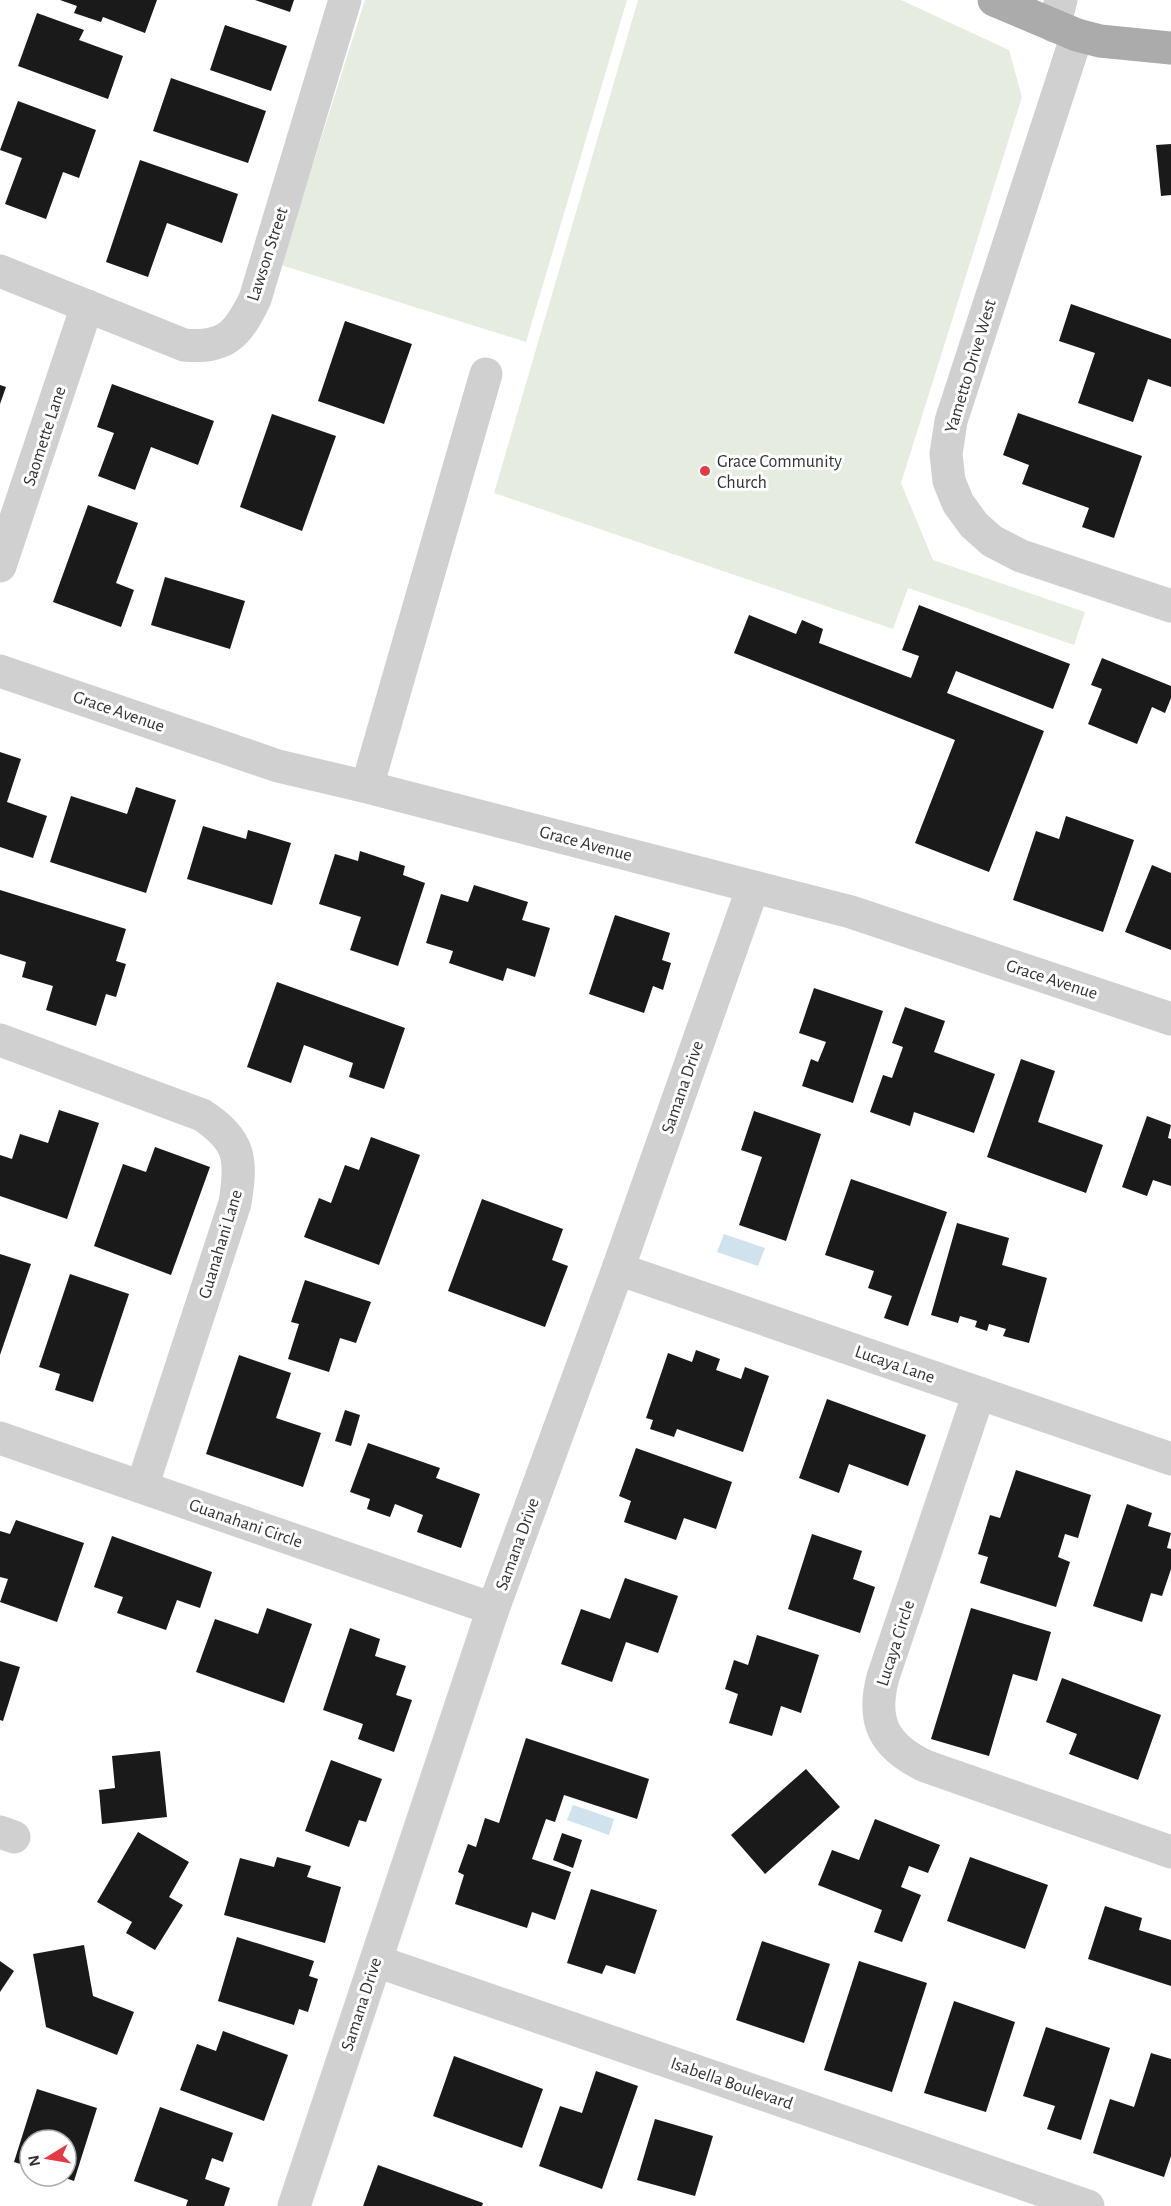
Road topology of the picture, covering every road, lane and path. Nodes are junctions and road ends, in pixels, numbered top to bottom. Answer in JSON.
{"nodes":[{"id":1,"x":345,"y":0,"type":"edge"},
{"id":2,"x":994,"y":0,"type":"edge"},
{"id":3,"x":1064,"y":20,"type":"edge"},
{"id":4,"x":1171,"y":48,"type":"edge"},
{"id":5,"x":0,"y":272,"type":"edge"},
{"id":6,"x":87,"y":306,"type":"junction"},
{"id":7,"x":486,"y":374,"type":"dead end"},
{"id":8,"x":0,"y":566,"type":"edge"},
{"id":9,"x":1171,"y":606,"type":"edge"},
{"id":10,"x":0,"y":671,"type":"edge"},
{"id":11,"x":367,"y":787,"type":"junction"},
{"id":12,"x":753,"y":887,"type":"junction"},
{"id":13,"x":1171,"y":1019,"type":"edge"},
{"id":14,"x":0,"y":1040,"type":"edge"},
{"id":15,"x":618,"y":1269,"type":"junction"},
{"id":16,"x":979,"y":1393,"type":"junction"},
{"id":17,"x":0,"y":1438,"type":"edge"},
{"id":18,"x":1171,"y":1459,"type":"edge"},
{"id":19,"x":142,"y":1487,"type":"junction"},
{"id":20,"x":493,"y":1609,"type":"junction"},
{"id":21,"x":1171,"y":1852,"type":"edge"},
{"id":22,"x":375,"y":1961,"type":"junction"},
{"id":23,"x":294,"y":2206,"type":"edge"},
{"id":24,"x":1088,"y":2206,"type":"edge"}],
"edges":[{"from":1,"to":6,"type":"street","name":"Lawson Street"},
{"from":2,"to":3,"type":"main road"},
{"from":3,"to":4,"type":"main road"},
{"from":3,"to":9,"type":"street","name":"Yametto Drive West"},
{"from":5,"to":6,"type":"street","name":"Lawson Street"},
{"from":6,"to":8,"type":"street","name":"Saomette Lane"},
{"from":7,"to":11,"type":"street"},
{"from":10,"to":11,"type":"street","name":"Grace Avenue"},
{"from":11,"to":12,"type":"street","name":"Grace Avenue"},
{"from":12,"to":13,"type":"street","name":"Grace Avenue"},
{"from":12,"to":15,"type":"street","name":"Samana Drive"},
{"from":14,"to":19,"type":"street","name":"Guanahani Lane"},
{"from":15,"to":16,"type":"street","name":"Lucaya Lane"},
{"from":15,"to":20,"type":"street","name":"Samana Drive"},
{"from":16,"to":18,"type":"street","name":"Lucaya Lane"},
{"from":16,"to":21,"type":"street","name":"Lucaya Circle"},
{"from":17,"to":19,"type":"street","name":"Guanahani Circle"},
{"from":19,"to":20,"type":"street","name":"Guanahani Circle"},
{"from":20,"to":22,"type":"street","name":"Samana Drive"},
{"from":22,"to":23,"type":"street","name":"Samana Drive"},
{"from":22,"to":24,"type":"street","name":"Isabella Boulevard"}]}
